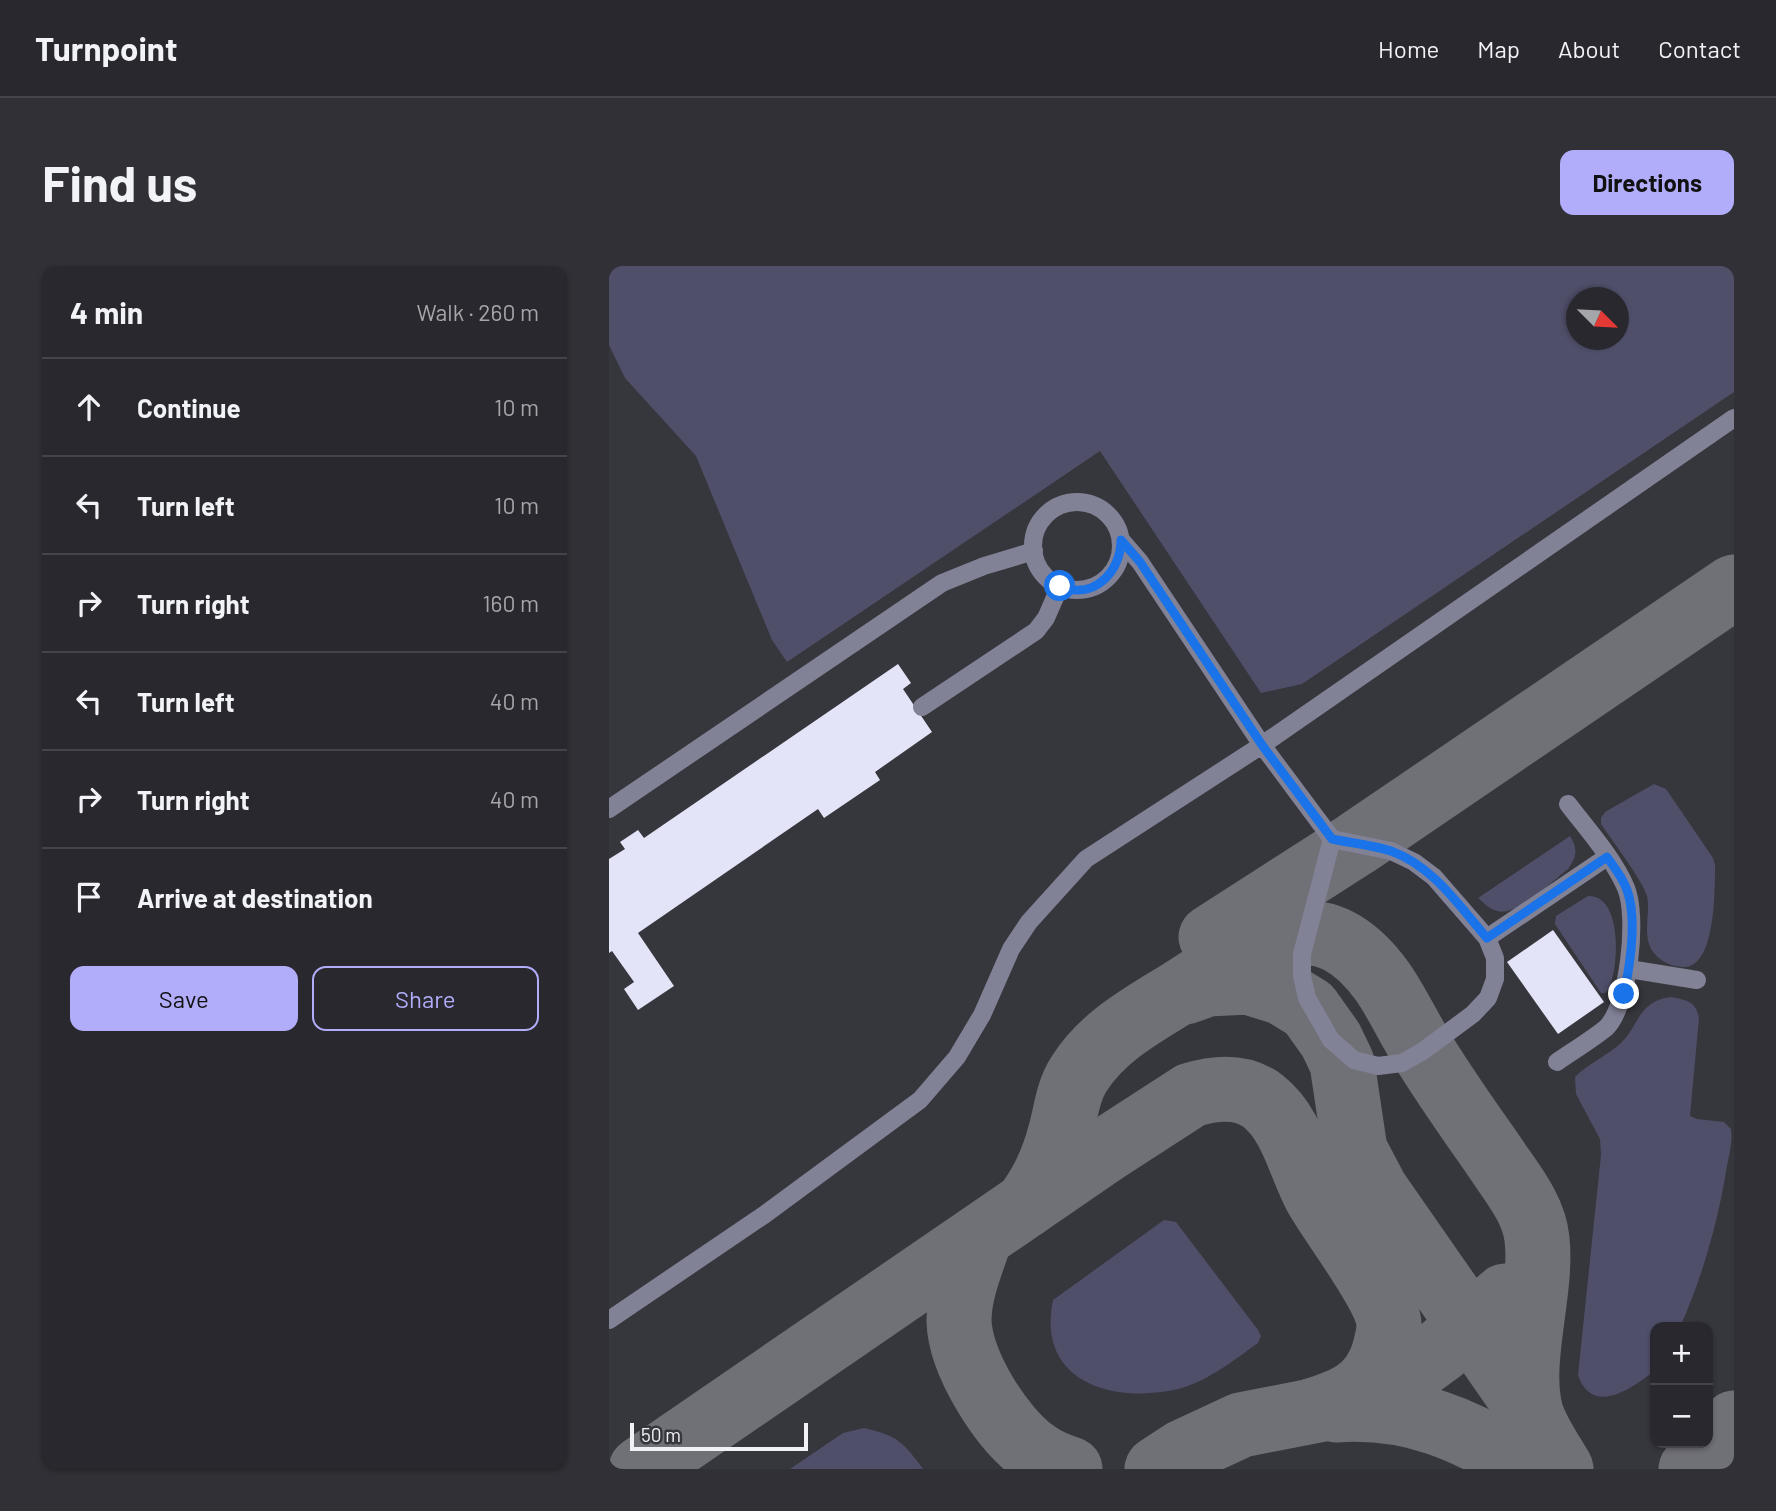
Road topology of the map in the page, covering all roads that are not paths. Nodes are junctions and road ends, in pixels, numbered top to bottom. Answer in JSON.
{"nodes":[{"id":1,"x":1734,"y":418,"type":"edge"},
{"id":2,"x":1121,"y":540,"type":"junction"},
{"id":3,"x":1034,"y":551,"type":"junction"},
{"id":4,"x":1060,"y":586,"type":"junction"},
{"id":5,"x":922,"y":707,"type":"dead end"},
{"id":6,"x":1262,"y":745,"type":"junction"},
{"id":7,"x":1568,"y":804,"type":"dead end"},
{"id":8,"x":609,"y":809,"type":"edge"},
{"id":9,"x":1332,"y":839,"type":"junction"},
{"id":10,"x":1607,"y":857,"type":"junction"},
{"id":11,"x":1487,"y":938,"type":"junction"},
{"id":12,"x":1629,"y":969,"type":"junction"},
{"id":13,"x":1697,"y":980,"type":"dead end"},
{"id":14,"x":1557,"y":1062,"type":"dead end"},
{"id":15,"x":609,"y":1320,"type":"edge"}],
"edges":[{"from":1,"to":6,"type":"lane"},
{"from":2,"to":3,"type":"lane"},
{"from":2,"to":4,"type":"lane"},
{"from":2,"to":6,"type":"lane"},
{"from":3,"to":4,"type":"lane"},
{"from":3,"to":8,"type":"lane"},
{"from":4,"to":5,"type":"lane"},
{"from":6,"to":9,"type":"lane"},
{"from":6,"to":15,"type":"lane"},
{"from":7,"to":10,"type":"lane"},
{"from":9,"to":11,"type":"lane"},
{"from":9,"to":11,"type":"lane"},
{"from":10,"to":11,"type":"lane"},
{"from":10,"to":12,"type":"lane"},
{"from":12,"to":13,"type":"lane"},
{"from":12,"to":14,"type":"lane"}]}
